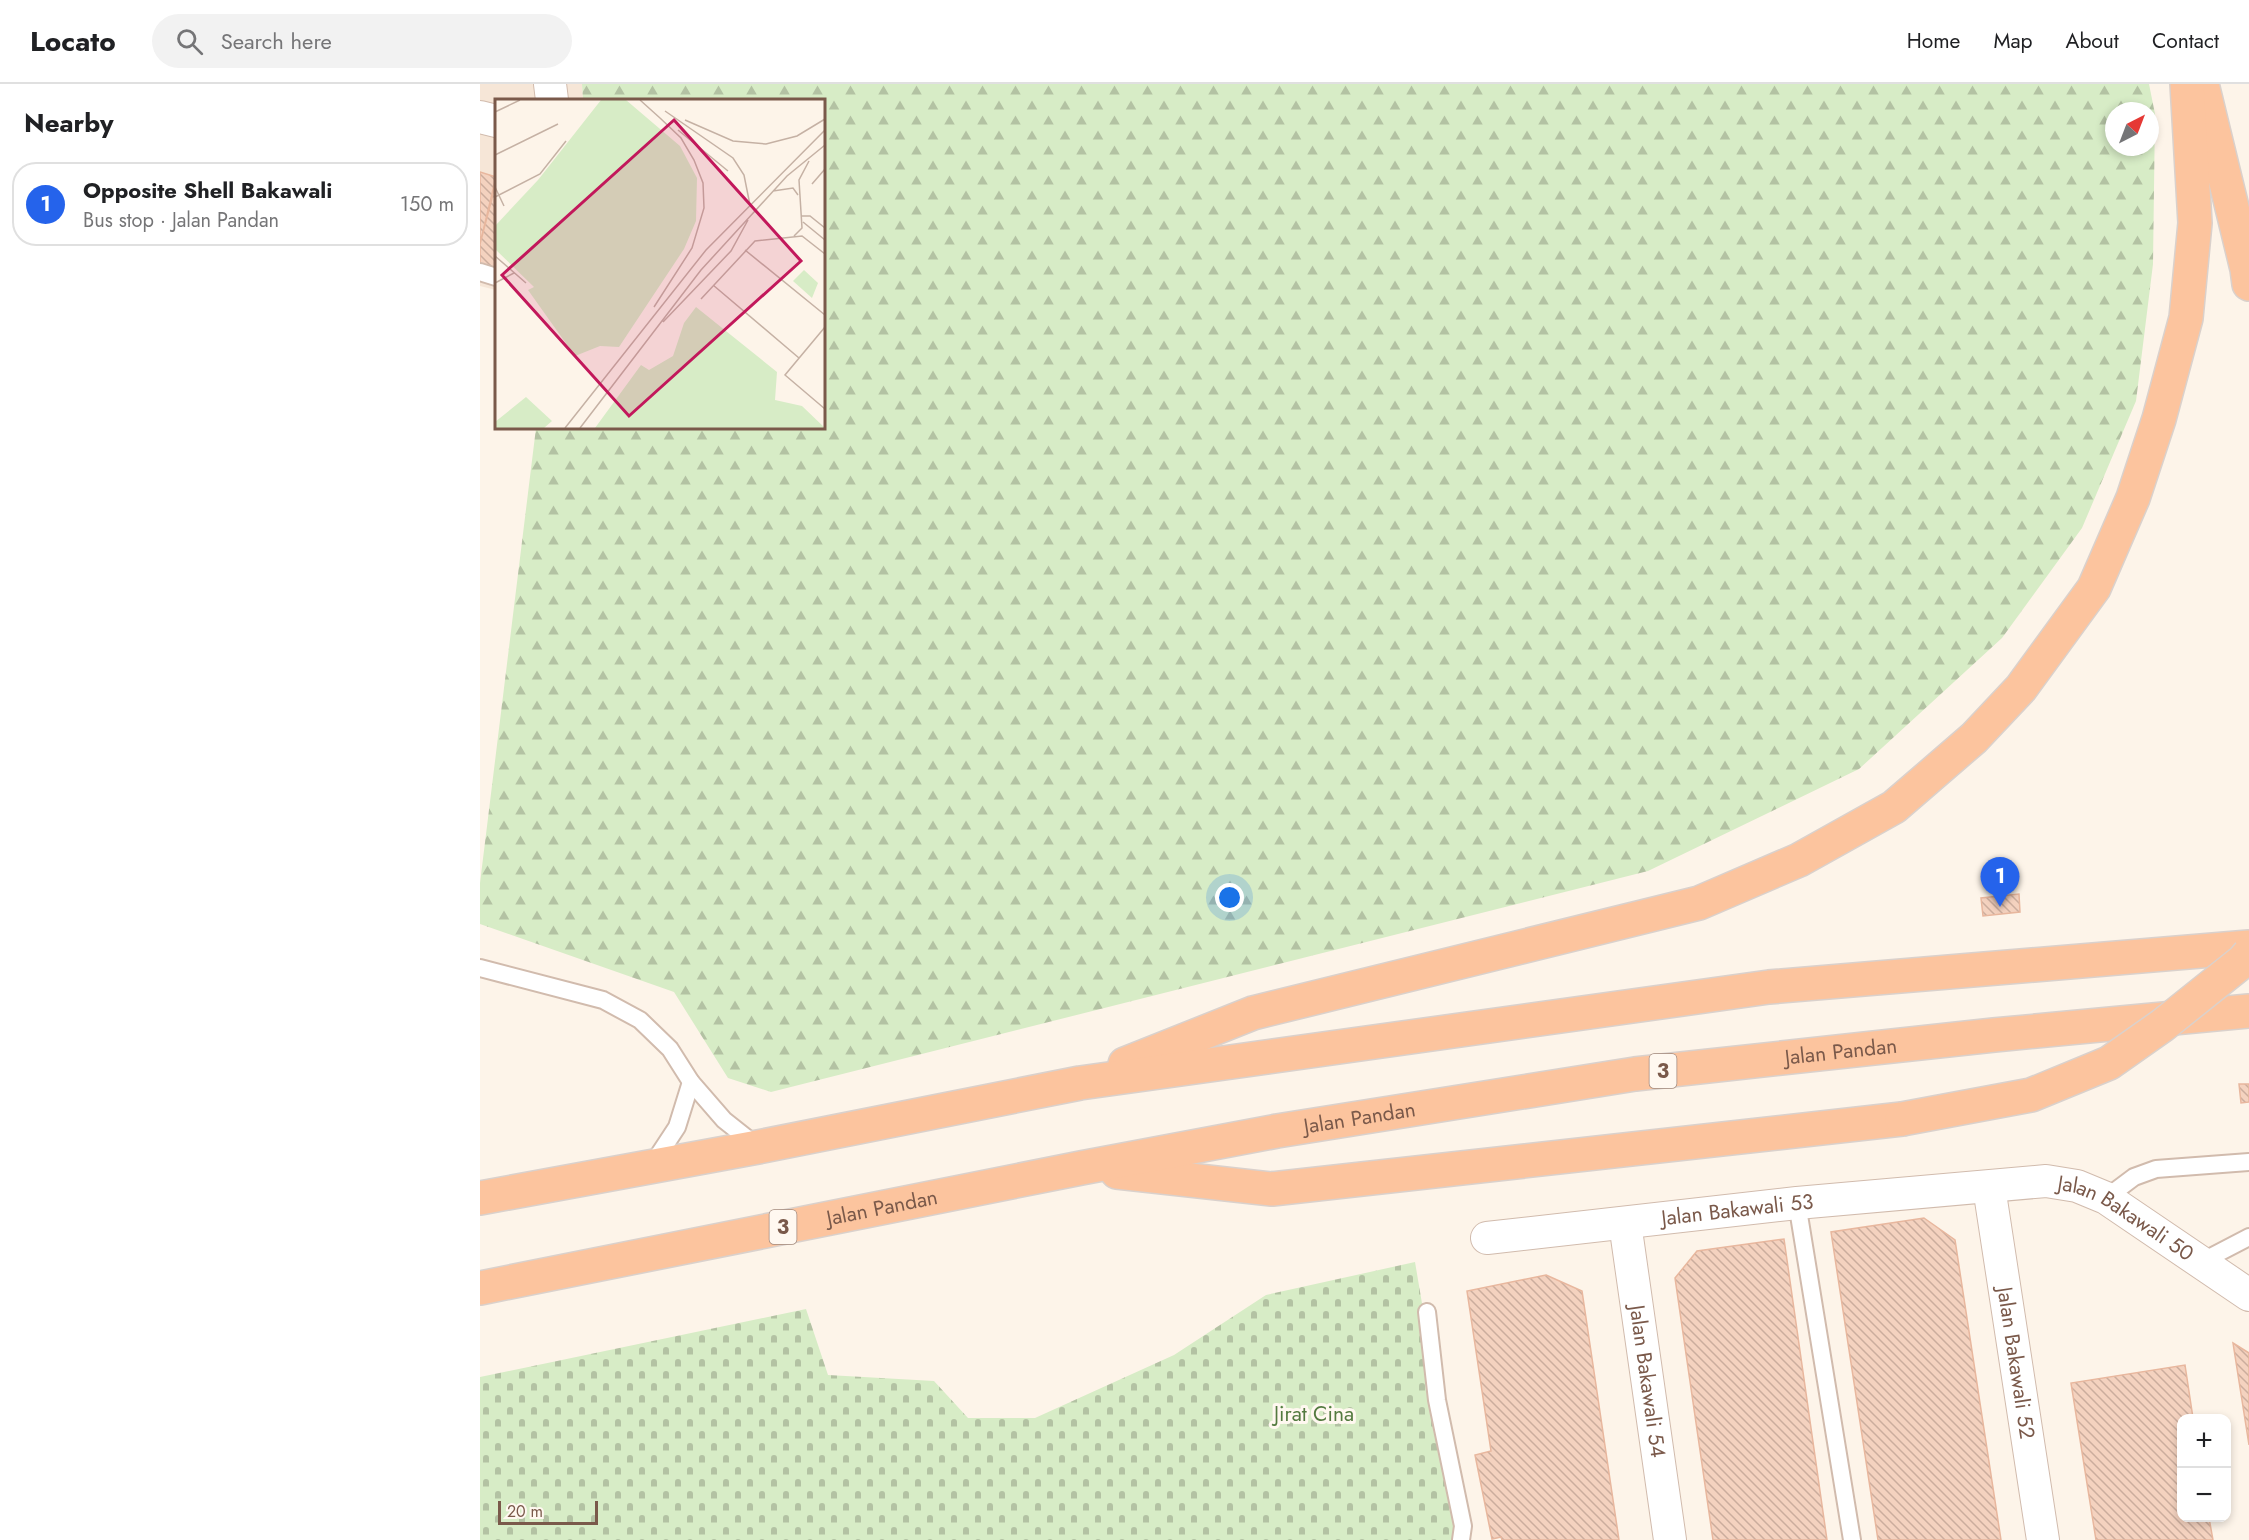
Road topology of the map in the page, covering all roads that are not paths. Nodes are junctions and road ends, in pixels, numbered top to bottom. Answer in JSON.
{"nodes":[{"id":1,"x":550,"y":84,"type":"edge"},
{"id":2,"x":2187,"y":84,"type":"edge"},
{"id":3,"x":2202,"y":84,"type":"edge"},
{"id":4,"x":552,"y":99,"type":"edge"},
{"id":5,"x":480,"y":117,"type":"edge"},
{"id":6,"x":495,"y":121,"type":"edge"},
{"id":7,"x":480,"y":272,"type":"edge"},
{"id":8,"x":495,"y":277,"type":"edge"},
{"id":9,"x":2249,"y":284,"type":"edge"},
{"id":10,"x":2249,"y":947,"type":"edge"},
{"id":11,"x":2249,"y":954,"type":"edge"},
{"id":12,"x":480,"y":968,"type":"edge"},
{"id":13,"x":2249,"y":1011,"type":"edge"},
{"id":14,"x":691,"y":1082,"type":"junction"},
{"id":15,"x":1080,"y":1083,"type":"junction"},
{"id":16,"x":758,"y":1147,"type":"junction"},
{"id":17,"x":2249,"y":1162,"type":"edge"},
{"id":18,"x":650,"y":1167,"type":"junction"},
{"id":19,"x":1081,"y":1168,"type":"junction"},
{"id":20,"x":1989,"y":1187,"type":"junction"},
{"id":21,"x":480,"y":1198,"type":"edge"},
{"id":22,"x":2106,"y":1198,"type":"junction"},
{"id":23,"x":1797,"y":1203,"type":"junction"},
{"id":24,"x":1625,"y":1222,"type":"junction"},
{"id":25,"x":2249,"y":1237,"type":"edge"},
{"id":26,"x":1487,"y":1238,"type":"dead end"},
{"id":27,"x":2201,"y":1262,"type":"junction"},
{"id":28,"x":482,"y":1287,"type":"edge"},
{"id":29,"x":2249,"y":1295,"type":"edge"},
{"id":30,"x":1427,"y":1312,"type":"dead end"},
{"id":31,"x":1461,"y":1540,"type":"edge"},
{"id":32,"x":1670,"y":1540,"type":"edge"},
{"id":33,"x":1852,"y":1540,"type":"edge"},
{"id":34,"x":2043,"y":1540,"type":"edge"}],
"edges":[{"from":1,"to":4,"type":"street"},
{"from":2,"to":15,"type":"highway"},
{"from":3,"to":9,"type":"highway"},
{"from":5,"to":6,"type":"street"},
{"from":7,"to":8,"type":"lane"},
{"from":10,"to":15,"type":"highway"},
{"from":11,"to":19,"type":"highway","bridge":true},
{"from":12,"to":14,"type":"lane"},
{"from":13,"to":19,"type":"highway","name":"Jalan Pandan","number":"3"},
{"from":14,"to":16,"type":"lane"},
{"from":14,"to":18,"type":"lane"},
{"from":15,"to":16,"type":"highway"},
{"from":16,"to":18,"type":"highway"},
{"from":17,"to":22,"type":"lane"},
{"from":18,"to":21,"type":"highway"},
{"from":19,"to":28,"type":"highway","name":"Jalan Pandan","number":"3"},
{"from":20,"to":22,"type":"street","name":"Jalan Bakawali 50"},
{"from":20,"to":23,"type":"street","name":"Jalan Bakawali 53"},
{"from":20,"to":34,"type":"street","name":"Jalan Bakawali 52"},
{"from":22,"to":27,"type":"street","name":"Jalan Bakawali 50"},
{"from":23,"to":24,"type":"street","name":"Jalan Bakawali 53"},
{"from":23,"to":33,"type":"lane"},
{"from":24,"to":26,"type":"street","name":"Jalan Bakawali 53"},
{"from":24,"to":32,"type":"street","name":"Jalan Bakawali 54"},
{"from":25,"to":27,"type":"lane"},
{"from":27,"to":29,"type":"street","name":"Jalan Bakawali 50"},
{"from":30,"to":31,"type":"lane"}]}
